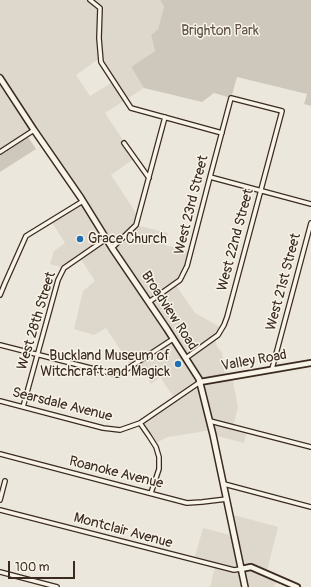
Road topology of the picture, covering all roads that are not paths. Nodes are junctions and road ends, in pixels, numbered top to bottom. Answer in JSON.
{"nodes":[{"id":1,"x":92,"y":1,"type":"edge"},
{"id":2,"x":0,"y":78,"type":"edge"},
{"id":3,"x":231,"y":98,"type":"joint"},
{"id":4,"x":165,"y":117,"type":"junction"},
{"id":5,"x":34,"y":130,"type":"junction"},
{"id":6,"x":222,"y":133,"type":"junction"},
{"id":7,"x":124,"y":143,"type":"dead end"},
{"id":8,"x":0,"y":152,"type":"edge"},
{"id":9,"x":210,"y":177,"type":"junction"},
{"id":10,"x":149,"y":178,"type":"junction"},
{"id":11,"x":261,"y":191,"type":"junction"},
{"id":12,"x":83,"y":201,"type":"junction"},
{"id":13,"x":311,"y":204,"type":"edge"},
{"id":14,"x":311,"y":223,"type":"edge"},
{"id":15,"x":106,"y":239,"type":"junction"},
{"id":16,"x":112,"y":248,"type":"junction"},
{"id":17,"x":0,"y":280,"type":"edge"},
{"id":18,"x":5,"y":282,"type":"junction"},
{"id":19,"x":0,"y":295,"type":"edge"},
{"id":20,"x":149,"y":302,"type":"junction"},
{"id":21,"x":173,"y":339,"type":"junction"},
{"id":22,"x":0,"y":345,"type":"edge"},
{"id":23,"x":38,"y":355,"type":"junction"},
{"id":24,"x":186,"y":358,"type":"junction"},
{"id":25,"x":311,"y":362,"type":"edge"},
{"id":26,"x":272,"y":369,"type":"junction"},
{"id":27,"x":200,"y":382,"type":"junction"},
{"id":28,"x":0,"y":401,"type":"edge"},
{"id":29,"x":23,"y":407,"type":"junction"},
{"id":30,"x":210,"y":421,"type":"junction"},
{"id":31,"x":140,"y":423,"type":"junction"},
{"id":32,"x":311,"y":447,"type":"edge"},
{"id":33,"x":0,"y":454,"type":"edge"},
{"id":34,"x":5,"y":482,"type":"dead end"},
{"id":35,"x":224,"y":484,"type":"junction"},
{"id":36,"x":151,"y":493,"type":"junction"},
{"id":37,"x":227,"y":499,"type":"junction"},
{"id":38,"x":0,"y":500,"type":"edge"},
{"id":39,"x":311,"y":507,"type":"edge"},
{"id":40,"x":0,"y":510,"type":"edge"},
{"id":41,"x":241,"y":569,"type":"junction"},
{"id":42,"x":0,"y":572,"type":"edge"},
{"id":43,"x":57,"y":587,"type":"edge"},
{"id":44,"x":245,"y":587,"type":"edge"},
{"id":45,"x":297,"y":587,"type":"edge"}],
"edges":[{"from":1,"to":4,"type":"street"},
{"from":2,"to":5,"type":"main road","name":"Broadview Road"},
{"from":3,"to":6,"type":"street","name":"West 23rd Street"},
{"from":3,"to":11,"type":"street","name":"West 22nd Street"},
{"from":4,"to":6,"type":"street"},
{"from":4,"to":10,"type":"street"},
{"from":5,"to":8,"type":"street"},
{"from":5,"to":12,"type":"main road","name":"Broadview Road"},
{"from":6,"to":9,"type":"street","name":"West 23rd Street"},
{"from":7,"to":10,"type":"street"},
{"from":9,"to":11,"type":"street"},
{"from":9,"to":20,"type":"street","name":"West 23rd Street"},
{"from":10,"to":16,"type":"street"},
{"from":11,"to":13,"type":"street"},
{"from":11,"to":24,"type":"street","name":"West 22nd Street"},
{"from":12,"to":15,"type":"main road","name":"Broadview Road"},
{"from":12,"to":18,"type":"street"},
{"from":14,"to":26,"type":"street","name":"West 21st Street"},
{"from":15,"to":16,"type":"main road","name":"Broadview Road"},
{"from":15,"to":23,"type":"street","name":"West 28th Street"},
{"from":16,"to":20,"type":"main road","name":"Broadview Road"},
{"from":17,"to":18,"type":"street"},
{"from":18,"to":19,"type":"street"},
{"from":20,"to":21,"type":"main road","name":"Broadview Road"},
{"from":21,"to":23,"type":"street"},
{"from":21,"to":24,"type":"main road","name":"Broadview Road"},
{"from":22,"to":23,"type":"street"},
{"from":23,"to":29,"type":"street","name":"West 28th Street"},
{"from":24,"to":27,"type":"main road","name":"Broadview Road"},
{"from":25,"to":26,"type":"street","name":"Valley Road"},
{"from":26,"to":27,"type":"street","name":"Valley Road"},
{"from":27,"to":30,"type":"main road","name":"Broadview Road"},
{"from":27,"to":31,"type":"street","name":"Searsdale Avenue"},
{"from":28,"to":29,"type":"street","name":"Searsdale Avenue"},
{"from":29,"to":31,"type":"street","name":"Searsdale Avenue"},
{"from":30,"to":32,"type":"street"},
{"from":30,"to":35,"type":"main road","name":"Broadview Road"},
{"from":31,"to":36,"type":"street"},
{"from":33,"to":36,"type":"street","name":"Roanoke Avenue"},
{"from":34,"to":38,"type":"street"},
{"from":35,"to":37,"type":"main road","name":"Broadview Road"},
{"from":35,"to":39,"type":"street"},
{"from":36,"to":37,"type":"street","name":"Roanoke Avenue"},
{"from":37,"to":41,"type":"main road","name":"Broadview Road"},
{"from":40,"to":41,"type":"street","name":"Montclair Avenue"},
{"from":41,"to":44,"type":"main road","name":"Broadview Road"},
{"from":41,"to":45,"type":"street"},
{"from":42,"to":43,"type":"street"}]}
